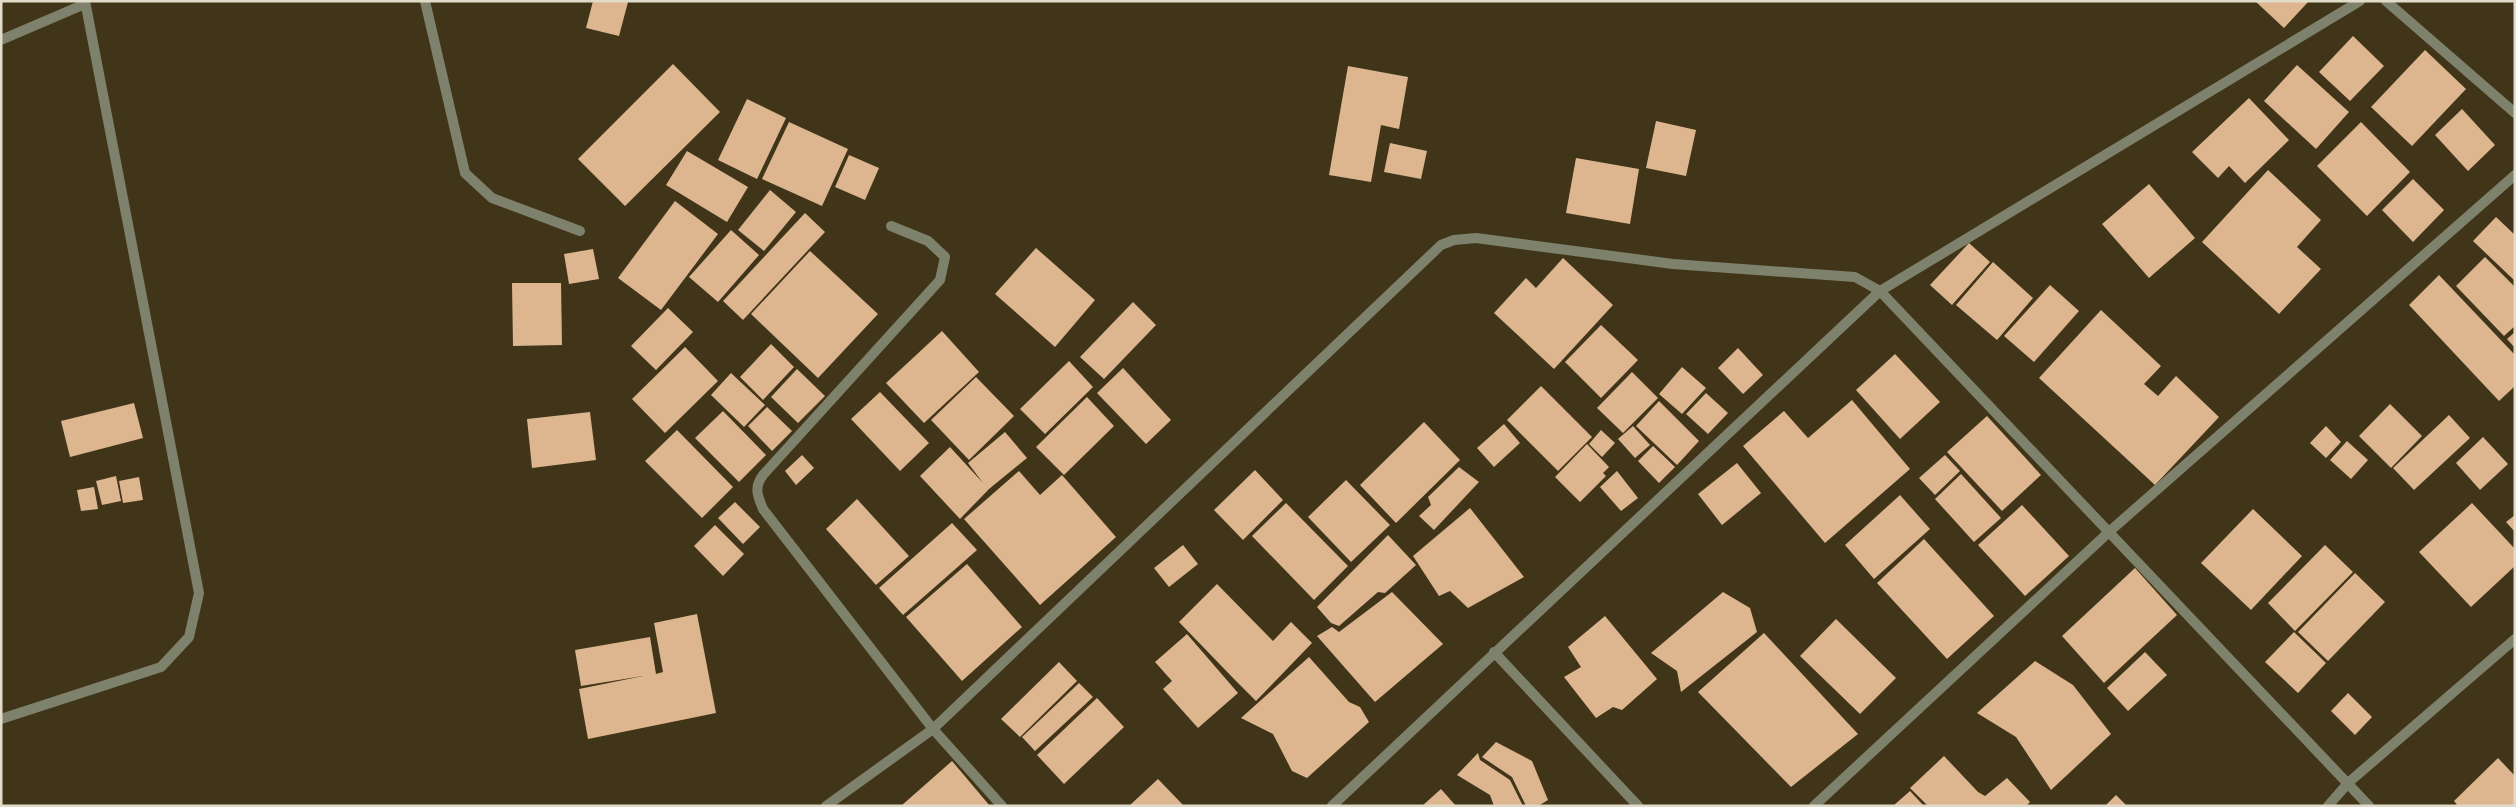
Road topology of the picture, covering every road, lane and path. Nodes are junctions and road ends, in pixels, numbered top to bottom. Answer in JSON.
{"nodes":[{"id":1,"x":424,"y":1,"type":"edge"},
{"id":2,"x":2360,"y":1,"type":"edge"},
{"id":3,"x":2386,"y":1,"type":"edge"},
{"id":4,"x":85,"y":2,"type":"edge"},
{"id":5,"x":1,"y":40,"type":"edge"},
{"id":6,"x":2515,"y":113,"type":"edge"},
{"id":7,"x":2515,"y":174,"type":"edge"},
{"id":8,"x":891,"y":226,"type":"dead end"},
{"id":9,"x":580,"y":231,"type":"dead end"},
{"id":10,"x":1880,"y":291,"type":"junction"},
{"id":11,"x":2110,"y":532,"type":"junction"},
{"id":12,"x":2515,"y":638,"type":"edge"},
{"id":13,"x":1494,"y":652,"type":"junction"},
{"id":14,"x":1,"y":719,"type":"edge"},
{"id":15,"x":933,"y":729,"type":"junction"},
{"id":16,"x":2348,"y":783,"type":"junction"},
{"id":17,"x":826,"y":806,"type":"edge"},
{"id":18,"x":1002,"y":806,"type":"edge"},
{"id":19,"x":1332,"y":806,"type":"edge"},
{"id":20,"x":1638,"y":806,"type":"edge"},
{"id":21,"x":1814,"y":806,"type":"edge"},
{"id":22,"x":2328,"y":806,"type":"edge"},
{"id":23,"x":2369,"y":806,"type":"edge"}],
"edges":[{"from":1,"to":9,"type":"street"},
{"from":2,"to":10,"type":"street"},
{"from":3,"to":6,"type":"street"},
{"from":4,"to":5,"type":"street"},
{"from":4,"to":14,"type":"street"},
{"from":7,"to":11,"type":"street"},
{"from":8,"to":15,"type":"street"},
{"from":10,"to":11,"type":"street"},
{"from":10,"to":13,"type":"street"},
{"from":10,"to":15,"type":"street"},
{"from":11,"to":16,"type":"street"},
{"from":11,"to":21,"type":"street"},
{"from":12,"to":16,"type":"street"},
{"from":13,"to":19,"type":"street"},
{"from":13,"to":20,"type":"street"},
{"from":15,"to":17,"type":"street"},
{"from":15,"to":18,"type":"street"},
{"from":16,"to":22,"type":"street"},
{"from":16,"to":23,"type":"street"}]}
